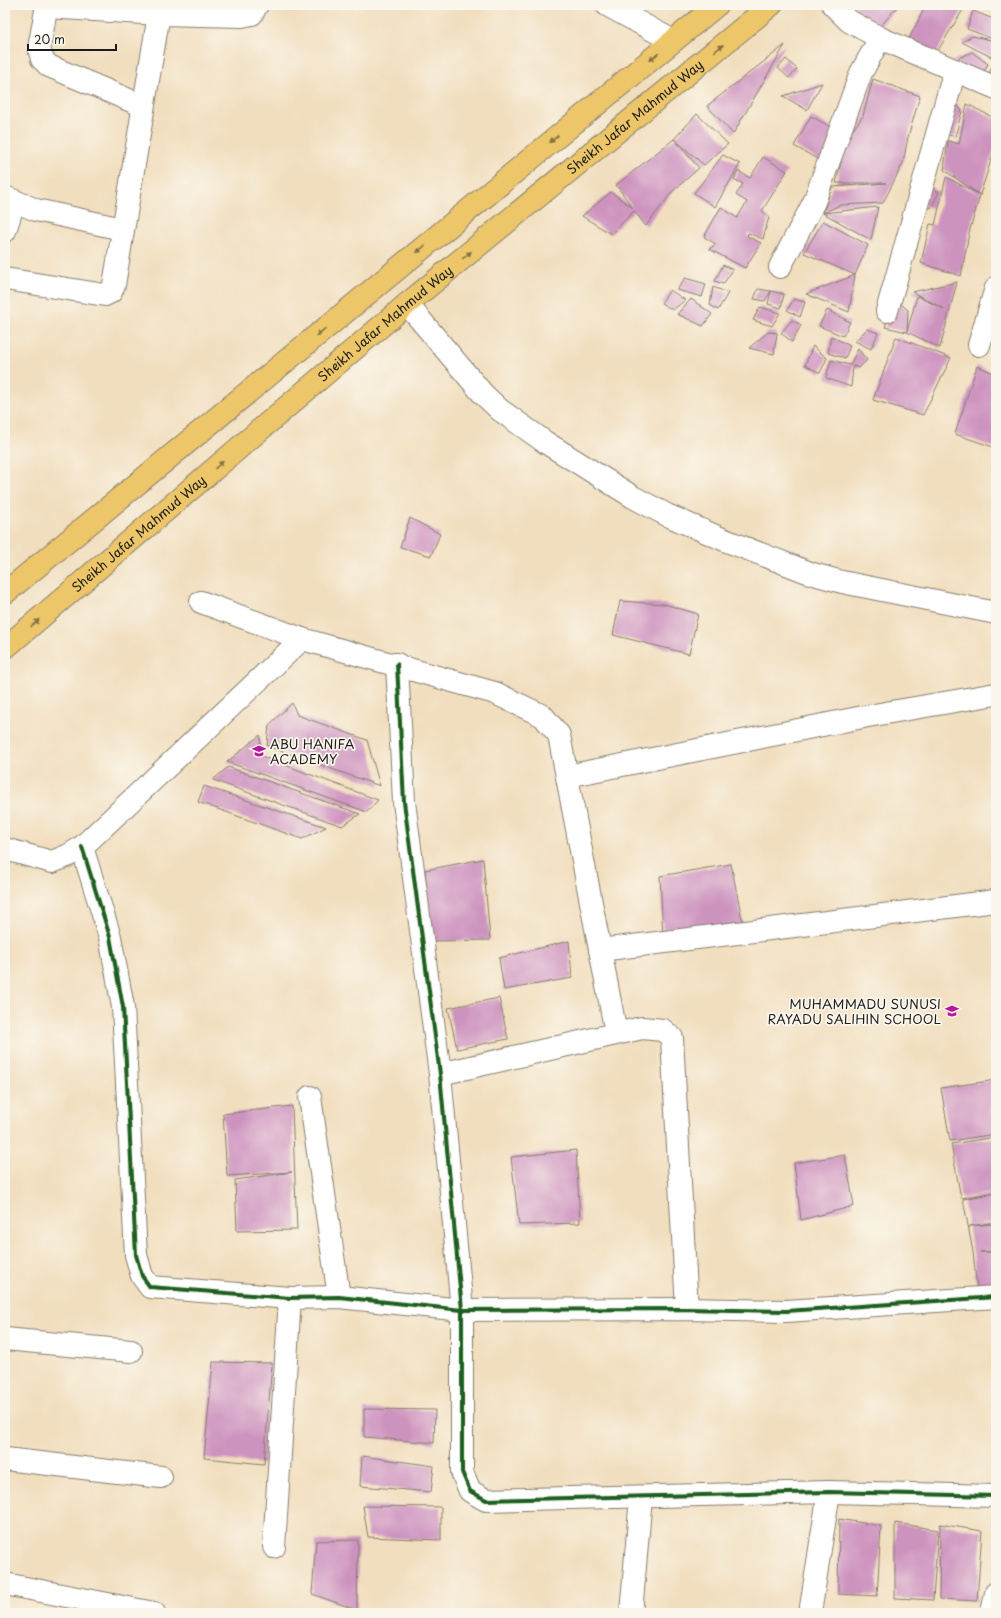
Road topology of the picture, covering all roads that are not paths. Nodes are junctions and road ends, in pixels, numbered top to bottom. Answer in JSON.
{"nodes":[{"id":1,"x":257,"y":5,"type":"edge"},
{"id":2,"x":607,"y":5,"type":"edge"},
{"id":3,"x":717,"y":5,"type":"edge"},
{"id":4,"x":771,"y":5,"type":"edge"},
{"id":5,"x":834,"y":5,"type":"edge"},
{"id":6,"x":47,"y":6,"type":"edge"},
{"id":7,"x":159,"y":14,"type":"junction"},
{"id":8,"x":880,"y":38,"type":"junction"},
{"id":9,"x":673,"y":41,"type":"junction"},
{"id":10,"x":955,"y":70,"type":"junction"},
{"id":11,"x":996,"y":88,"type":"edge"},
{"id":12,"x":143,"y":106,"type":"junction"},
{"id":13,"x":9,"y":200,"type":"edge"},
{"id":14,"x":122,"y":229,"type":"junction"},
{"id":15,"x":5,"y":231,"type":"edge"},
{"id":16,"x":780,"y":267,"type":"dead end"},
{"id":17,"x":5,"y":279,"type":"edge"},
{"id":18,"x":996,"y":288,"type":"edge"},
{"id":19,"x":408,"y":304,"type":"junction"},
{"id":20,"x":886,"y":311,"type":"dead end"},
{"id":21,"x":979,"y":345,"type":"dead end"},
{"id":22,"x":5,"y":593,"type":"edge"},
{"id":23,"x":201,"y":602,"type":"dead end"},
{"id":24,"x":996,"y":613,"type":"edge"},
{"id":25,"x":302,"y":638,"type":"junction"},
{"id":26,"x":5,"y":648,"type":"edge"},
{"id":27,"x":397,"y":664,"type":"junction"},
{"id":28,"x":996,"y":694,"type":"edge"},
{"id":29,"x":567,"y":776,"type":"junction"},
{"id":30,"x":82,"y":847,"type":"junction"},
{"id":31,"x":5,"y":850,"type":"edge"},
{"id":32,"x":995,"y":906,"type":"edge"},
{"id":33,"x":600,"y":950,"type":"junction"},
{"id":34,"x":616,"y":1033,"type":"junction"},
{"id":35,"x":440,"y":1074,"type":"junction"},
{"id":36,"x":310,"y":1097,"type":"dead end"},
{"id":37,"x":339,"y":1297,"type":"junction"},
{"id":38,"x":996,"y":1297,"type":"edge"},
{"id":39,"x":290,"y":1298,"type":"junction"},
{"id":40,"x":687,"y":1309,"type":"junction"},
{"id":41,"x":462,"y":1310,"type":"junction"},
{"id":42,"x":5,"y":1339,"type":"edge"},
{"id":43,"x":131,"y":1351,"type":"dead end"},
{"id":44,"x":5,"y":1459,"type":"edge"},
{"id":45,"x":161,"y":1477,"type":"dead end"},
{"id":46,"x":829,"y":1492,"type":"junction"},
{"id":47,"x":996,"y":1496,"type":"edge"},
{"id":48,"x":641,"y":1497,"type":"junction"},
{"id":49,"x":274,"y":1547,"type":"dead end"},
{"id":50,"x":5,"y":1584,"type":"edge"},
{"id":51,"x":996,"y":1593,"type":"edge"},
{"id":52,"x":100,"y":1608,"type":"edge"},
{"id":53,"x":154,"y":1613,"type":"edge"},
{"id":54,"x":631,"y":1613,"type":"edge"},
{"id":55,"x":810,"y":1613,"type":"edge"},
{"id":56,"x":992,"y":1613,"type":"edge"}],
"edges":[{"from":1,"to":7,"type":"street"},
{"from":2,"to":9,"type":"street"},
{"from":3,"to":9,"type":"main road"},
{"from":19,"to":4,"type":"main road","name":"Sheikh Jafar Mahmud Way","one_way":true},
{"from":5,"to":8,"type":"street"},
{"from":6,"to":7,"type":"street"},
{"from":6,"to":12,"type":"street"},
{"from":7,"to":12,"type":"street"},
{"from":8,"to":10,"type":"street"},
{"from":8,"to":16,"type":"street"},
{"from":9,"to":22,"type":"main road","one_way":true},
{"from":10,"to":11,"type":"street"},
{"from":10,"to":20,"type":"street"},
{"from":12,"to":14,"type":"street"},
{"from":13,"to":14,"type":"street"},
{"from":13,"to":15,"type":"street"},
{"from":14,"to":17,"type":"street"},
{"from":18,"to":21,"type":"street"},
{"from":19,"to":24,"type":"street"},
{"from":26,"to":19,"type":"main road","name":"Sheikh Jafar Mahmud Way","one_way":true},
{"from":23,"to":25,"type":"street"},
{"from":25,"to":27,"type":"street"},
{"from":25,"to":30,"type":"street"},
{"from":27,"to":29,"type":"street"},
{"from":27,"to":35,"type":"street"},
{"from":28,"to":29,"type":"street"},
{"from":29,"to":33,"type":"street"},
{"from":30,"to":31,"type":"street"},
{"from":30,"to":39,"type":"street"},
{"from":32,"to":33,"type":"street"},
{"from":33,"to":34,"type":"street"},
{"from":34,"to":35,"type":"street"},
{"from":34,"to":40,"type":"street"},
{"from":35,"to":41,"type":"street"},
{"from":36,"to":37,"type":"street"},
{"from":37,"to":39,"type":"street"},
{"from":37,"to":41,"type":"street"},
{"from":38,"to":40,"type":"street"},
{"from":39,"to":49,"type":"street"},
{"from":40,"to":41,"type":"street"},
{"from":41,"to":48,"type":"street"},
{"from":42,"to":43,"type":"street"},
{"from":44,"to":45,"type":"street"},
{"from":46,"to":47,"type":"street"},
{"from":46,"to":48,"type":"street"},
{"from":46,"to":55,"type":"street"},
{"from":48,"to":54,"type":"street"},
{"from":50,"to":52,"type":"street"},
{"from":51,"to":56,"type":"street"},
{"from":52,"to":53,"type":"street"}]}
